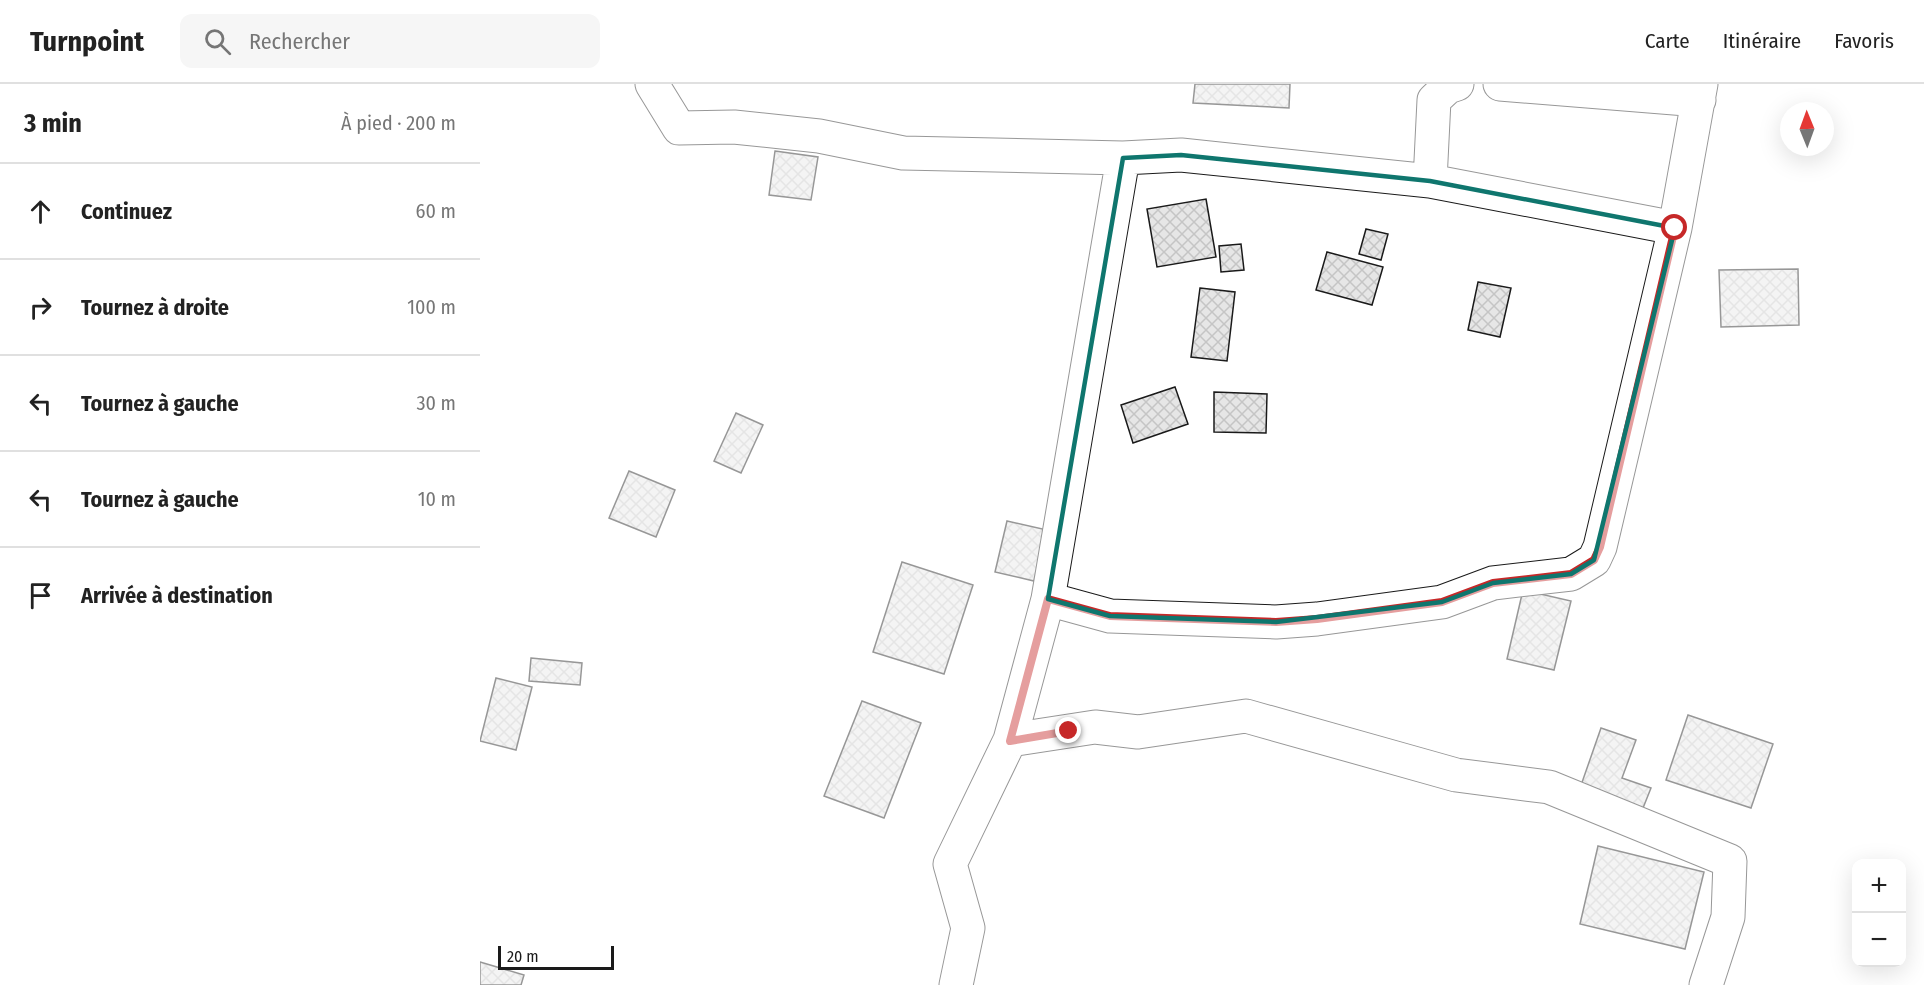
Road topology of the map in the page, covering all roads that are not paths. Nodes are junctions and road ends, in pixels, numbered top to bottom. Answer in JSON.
{"nodes":[{"id":1,"x":652,"y":84,"type":"edge"},
{"id":2,"x":1457,"y":84,"type":"edge"},
{"id":3,"x":1500,"y":84,"type":"edge"},
{"id":4,"x":1700,"y":92,"type":"edge"},
{"id":5,"x":1123,"y":158,"type":"junction"},
{"id":6,"x":1430,"y":181,"type":"junction"},
{"id":7,"x":1675,"y":228,"type":"junction"},
{"id":8,"x":1048,"y":599,"type":"junction"},
{"id":9,"x":1010,"y":741,"type":"junction"},
{"id":10,"x":956,"y":985,"type":"edge"},
{"id":11,"x":1706,"y":985,"type":"edge"}],
"edges":[{"from":1,"to":5,"type":"street"},
{"from":2,"to":6,"type":"street"},
{"from":3,"to":4,"type":"street"},
{"from":4,"to":7,"type":"street"},
{"from":5,"to":6,"type":"street"},
{"from":5,"to":8,"type":"street"},
{"from":6,"to":7,"type":"street"},
{"from":7,"to":8,"type":"street"},
{"from":8,"to":9,"type":"street"},
{"from":9,"to":10,"type":"street"},
{"from":9,"to":11,"type":"street"}]}
